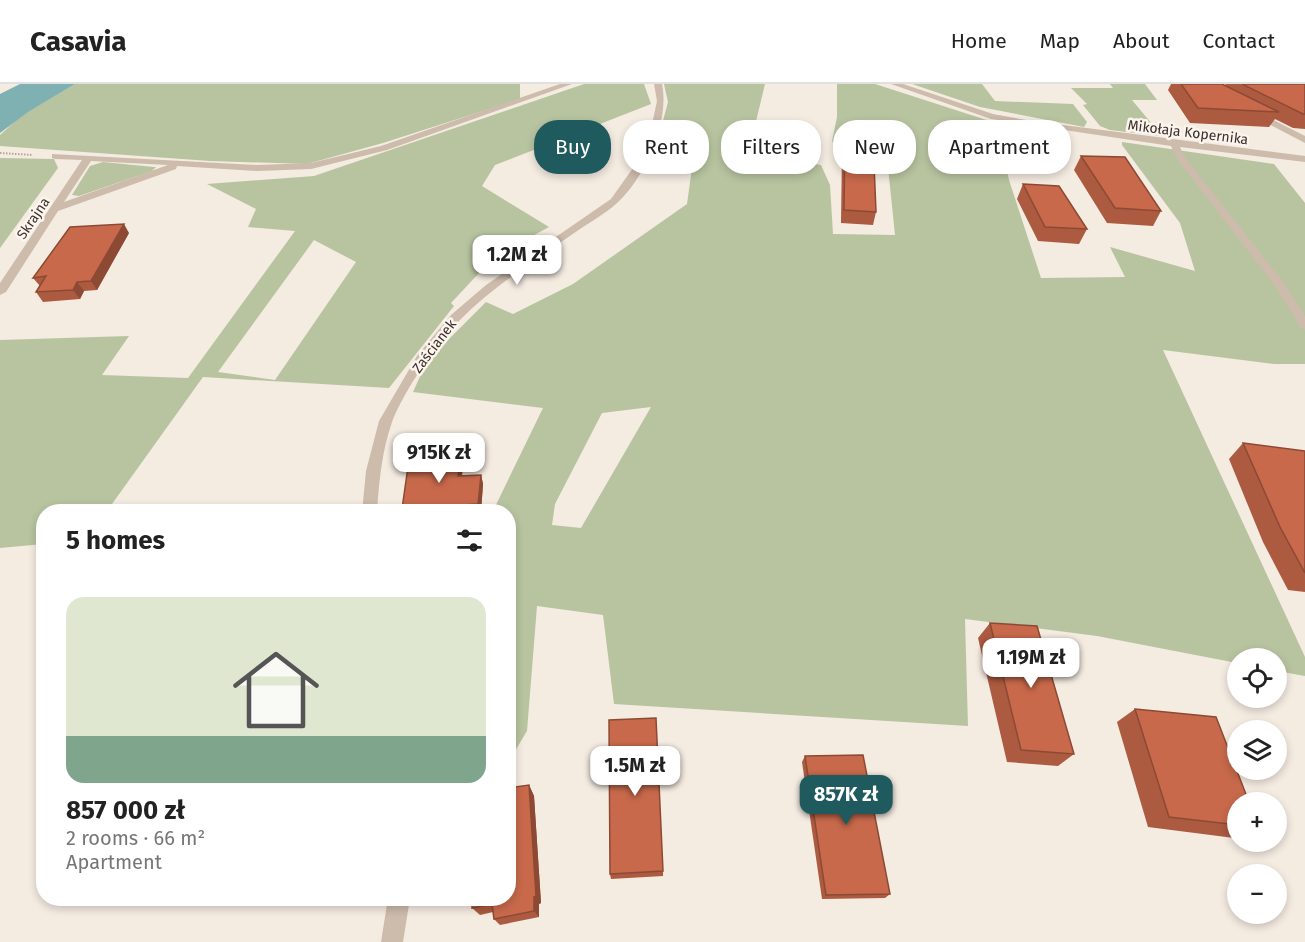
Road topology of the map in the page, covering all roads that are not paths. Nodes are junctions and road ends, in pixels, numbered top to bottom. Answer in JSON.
{"nodes":[{"id":1,"x":568,"y":84,"type":"edge"},
{"id":2,"x":658,"y":84,"type":"edge"},
{"id":3,"x":895,"y":84,"type":"edge"},
{"id":4,"x":1246,"y":109,"type":"edge"},
{"id":5,"x":1305,"y":141,"type":"edge"},
{"id":6,"x":1173,"y":144,"type":"junction"},
{"id":7,"x":55,"y":156,"type":"road end"},
{"id":8,"x":88,"y":158,"type":"junction"},
{"id":9,"x":1305,"y":159,"type":"edge"},
{"id":10,"x":182,"y":164,"type":"junction"},
{"id":11,"x":57,"y":208,"type":"junction"},
{"id":12,"x":0,"y":292,"type":"edge"},
{"id":13,"x":1305,"y":325,"type":"edge"},
{"id":14,"x":370,"y":504,"type":"edge"},
{"id":15,"x":398,"y":906,"type":"edge"},
{"id":16,"x":392,"y":942,"type":"edge"}],
"edges":[{"from":1,"to":10,"type":"street"},
{"from":2,"to":14,"type":"street","name":"Zaścianek"},
{"from":3,"to":6,"type":"street","name":"Mikołaja Kopernika"},
{"from":4,"to":5,"type":"street"},
{"from":6,"to":9,"type":"street","name":"Mikołaja Kopernika"},
{"from":6,"to":13,"type":"street"},
{"from":7,"to":8,"type":"street"},
{"from":8,"to":10,"type":"street"},
{"from":8,"to":11,"type":"street","name":"Skrajna"},
{"from":10,"to":11,"type":"street"},
{"from":11,"to":12,"type":"street","name":"Skrajna"},
{"from":15,"to":16,"type":"street"}]}
